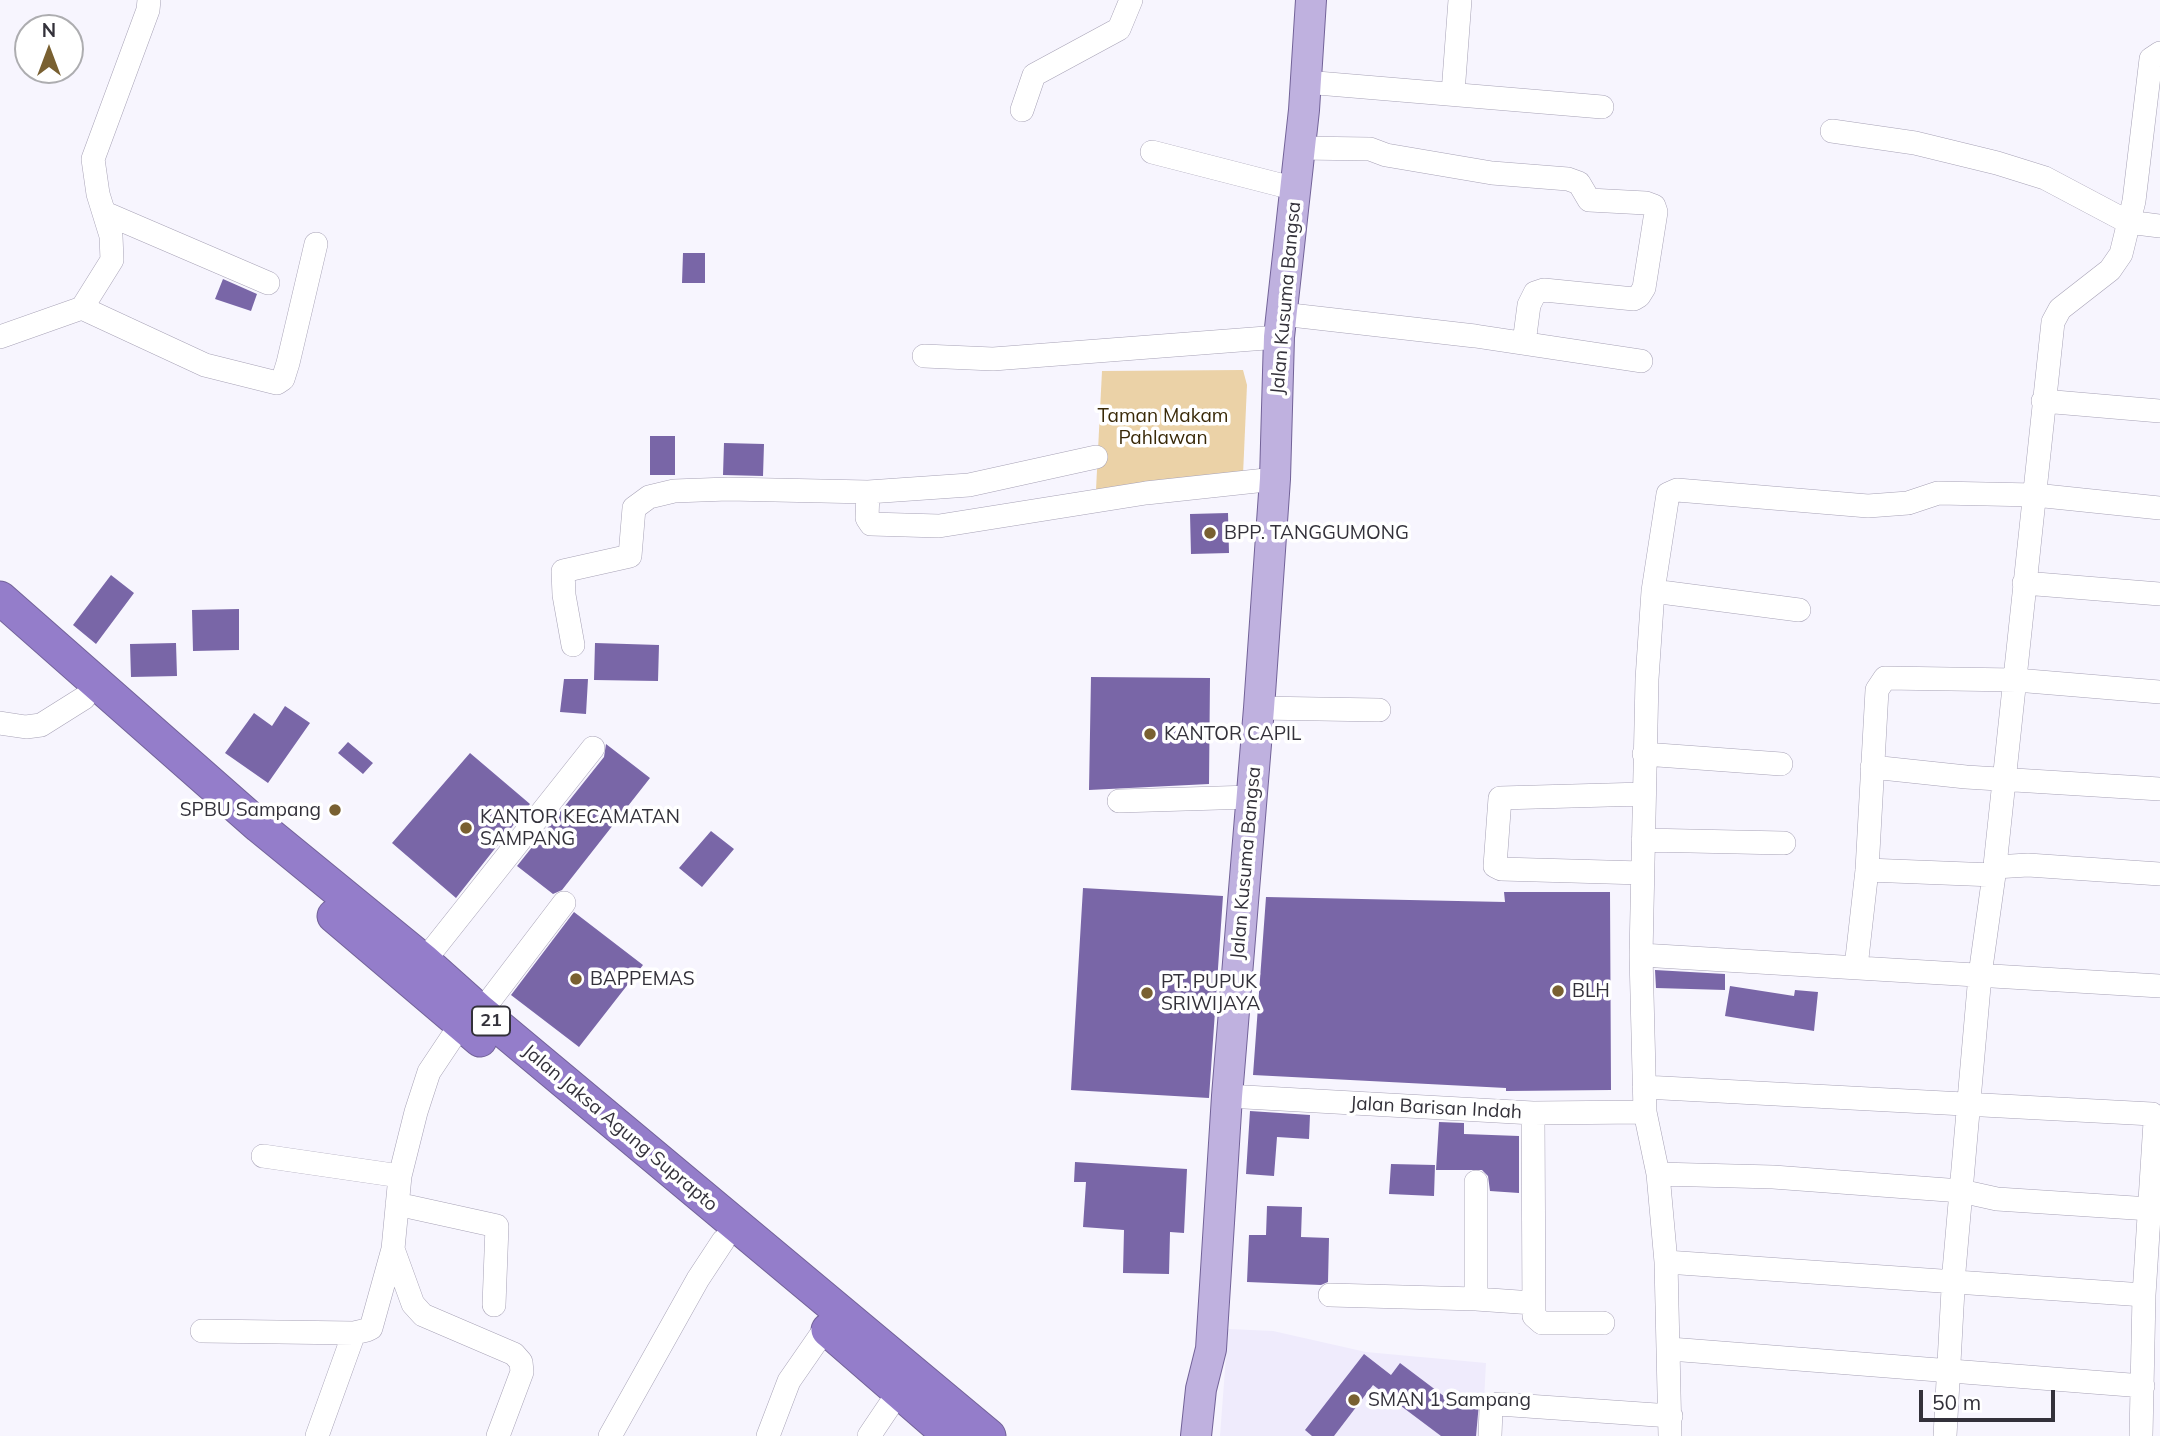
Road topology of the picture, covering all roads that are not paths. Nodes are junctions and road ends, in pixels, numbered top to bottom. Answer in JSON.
{"nodes":[{"id":1,"x":149,"y":0,"type":"edge"},
{"id":2,"x":1131,"y":0,"type":"edge"},
{"id":3,"x":1311,"y":0,"type":"edge"},
{"id":4,"x":1460,"y":0,"type":"edge"},
{"id":5,"x":2160,"y":53,"type":"edge"},
{"id":6,"x":1305,"y":82,"type":"junction"},
{"id":7,"x":1453,"y":93,"type":"junction"},
{"id":8,"x":1602,"y":107,"type":"dead end"},
{"id":9,"x":1022,"y":110,"type":"dead end"},
{"id":10,"x":1832,"y":131,"type":"dead end"},
{"id":11,"x":2151,"y":136,"type":"edge"},
{"id":12,"x":1300,"y":148,"type":"junction"},
{"id":13,"x":1152,"y":152,"type":"dead end"},
{"id":14,"x":1296,"y":189,"type":"junction"},
{"id":15,"x":106,"y":213,"type":"junction"},
{"id":16,"x":2129,"y":222,"type":"junction"},
{"id":17,"x":2160,"y":226,"type":"edge"},
{"id":18,"x":316,"y":244,"type":"dead end"},
{"id":19,"x":268,"y":283,"type":"dead end"},
{"id":20,"x":82,"y":308,"type":"junction"},
{"id":21,"x":1281,"y":326,"type":"junction"},
{"id":22,"x":0,"y":337,"type":"edge"},
{"id":23,"x":1524,"y":343,"type":"junction"},
{"id":24,"x":924,"y":356,"type":"dead end"},
{"id":25,"x":1641,"y":361,"type":"dead end"},
{"id":26,"x":2043,"y":401,"type":"junction"},
{"id":27,"x":2160,"y":411,"type":"edge"},
{"id":28,"x":1096,"y":457,"type":"dead end"},
{"id":29,"x":1275,"y":479,"type":"junction"},
{"id":30,"x":868,"y":492,"type":"junction"},
{"id":31,"x":2035,"y":495,"type":"junction"},
{"id":32,"x":2160,"y":508,"type":"edge"},
{"id":33,"x":2024,"y":583,"type":"junction"},
{"id":34,"x":1653,"y":592,"type":"junction"},
{"id":35,"x":2160,"y":594,"type":"edge"},
{"id":36,"x":0,"y":598,"type":"edge"},
{"id":37,"x":1799,"y":610,"type":"dead end"},
{"id":38,"x":0,"y":624,"type":"edge"},
{"id":39,"x":573,"y":645,"type":"dead end"},
{"id":40,"x":2016,"y":680,"type":"junction"},
{"id":41,"x":2160,"y":692,"type":"edge"},
{"id":42,"x":84,"y":698,"type":"junction"},
{"id":43,"x":1259,"y":708,"type":"junction"},
{"id":44,"x":1379,"y":710,"type":"dead end"},
{"id":45,"x":0,"y":723,"type":"edge"},
{"id":46,"x":593,"y":748,"type":"dead end"},
{"id":47,"x":1644,"y":754,"type":"junction"},
{"id":48,"x":1781,"y":764,"type":"dead end"},
{"id":49,"x":1872,"y":767,"type":"junction"},
{"id":50,"x":2004,"y":777,"type":"junction"},
{"id":51,"x":2160,"y":789,"type":"edge"},
{"id":52,"x":1644,"y":794,"type":"junction"},
{"id":53,"x":1252,"y":797,"type":"junction"},
{"id":54,"x":1119,"y":801,"type":"dead end"},
{"id":55,"x":1643,"y":841,"type":"junction"},
{"id":56,"x":1784,"y":844,"type":"dead end"},
{"id":57,"x":1867,"y":870,"type":"junction"},
{"id":58,"x":1995,"y":871,"type":"junction"},
{"id":59,"x":1642,"y":873,"type":"junction"},
{"id":60,"x":2160,"y":874,"type":"edge"},
{"id":61,"x":564,"y":903,"type":"dead end"},
{"id":62,"x":1641,"y":955,"type":"junction"},
{"id":63,"x":424,"y":961,"type":"junction"},
{"id":64,"x":1856,"y":967,"type":"junction"},
{"id":65,"x":1980,"y":975,"type":"junction"},
{"id":66,"x":2160,"y":986,"type":"edge"},
{"id":67,"x":471,"y":1018,"type":"junction"},
{"id":68,"x":1644,"y":1087,"type":"junction"},
{"id":69,"x":1227,"y":1096,"type":"junction"},
{"id":70,"x":1970,"y":1102,"type":"junction"},
{"id":71,"x":1645,"y":1112,"type":"junction"},
{"id":72,"x":1533,"y":1113,"type":"junction"},
{"id":73,"x":263,"y":1156,"type":"dead end"},
{"id":74,"x":1658,"y":1174,"type":"junction"},
{"id":75,"x":400,"y":1176,"type":"junction"},
{"id":76,"x":1476,"y":1182,"type":"dead end"},
{"id":77,"x":1961,"y":1191,"type":"junction"},
{"id":78,"x":397,"y":1204,"type":"junction"},
{"id":79,"x":2150,"y":1209,"type":"junction"},
{"id":80,"x":723,"y":1241,"type":"junction"},
{"id":81,"x":393,"y":1250,"type":"junction"},
{"id":82,"x":1666,"y":1262,"type":"junction"},
{"id":83,"x":1954,"y":1284,"type":"junction"},
{"id":84,"x":1330,"y":1295,"type":"dead end"},
{"id":85,"x":2144,"y":1295,"type":"junction"},
{"id":86,"x":1476,"y":1299,"type":"junction"},
{"id":87,"x":1533,"y":1303,"type":"junction"},
{"id":88,"x":494,"y":1305,"type":"dead end"},
{"id":89,"x":831,"y":1319,"type":"junction"},
{"id":90,"x":1603,"y":1323,"type":"dead end"},
{"id":91,"x":202,"y":1331,"type":"dead end"},
{"id":92,"x":354,"y":1333,"type":"junction"},
{"id":93,"x":1211,"y":1349,"type":"junction"},
{"id":94,"x":1670,"y":1349,"type":"junction"},
{"id":95,"x":1947,"y":1370,"type":"junction"},
{"id":96,"x":2143,"y":1386,"type":"junction"},
{"id":97,"x":898,"y":1393,"type":"junction"},
{"id":98,"x":1670,"y":1426,"type":"edge"},
{"id":99,"x":317,"y":1436,"type":"edge"},
{"id":100,"x":498,"y":1436,"type":"edge"},
{"id":101,"x":610,"y":1436,"type":"edge"},
{"id":102,"x":768,"y":1436,"type":"edge"},
{"id":103,"x":869,"y":1436,"type":"edge"},
{"id":104,"x":950,"y":1436,"type":"edge"},
{"id":105,"x":989,"y":1436,"type":"edge"},
{"id":106,"x":1196,"y":1436,"type":"edge"},
{"id":107,"x":1214,"y":1436,"type":"edge"},
{"id":108,"x":1490,"y":1436,"type":"edge"},
{"id":109,"x":1945,"y":1436,"type":"edge"},
{"id":110,"x":2141,"y":1436,"type":"edge"}],
"edges":[{"from":1,"to":15,"type":"street"},
{"from":2,"to":9,"type":"street"},
{"from":3,"to":6,"type":"main road","name":"Jalan Kusuma Bangsa"},
{"from":4,"to":7,"type":"street"},
{"from":5,"to":11,"type":"street"},
{"from":6,"to":7,"type":"street"},
{"from":6,"to":12,"type":"main road","name":"Jalan Kusuma Bangsa"},
{"from":7,"to":8,"type":"street"},
{"from":10,"to":16,"type":"street"},
{"from":11,"to":16,"type":"street"},
{"from":12,"to":14,"type":"main road","name":"Jalan Kusuma Bangsa"},
{"from":12,"to":23,"type":"street"},
{"from":13,"to":14,"type":"street"},
{"from":14,"to":21,"type":"main road","name":"Jalan Kusuma Bangsa"},
{"from":15,"to":19,"type":"street"},
{"from":15,"to":20,"type":"street"},
{"from":16,"to":17,"type":"street"},
{"from":16,"to":26,"type":"street"},
{"from":18,"to":20,"type":"street"},
{"from":20,"to":22,"type":"street"},
{"from":21,"to":23,"type":"street"},
{"from":21,"to":24,"type":"street"},
{"from":21,"to":29,"type":"main road","name":"Jalan Kusuma Bangsa"},
{"from":23,"to":25,"type":"street"},
{"from":26,"to":27,"type":"street"},
{"from":26,"to":31,"type":"street"},
{"from":28,"to":30,"type":"street"},
{"from":29,"to":30,"type":"street"},
{"from":29,"to":43,"type":"main road","name":"Jalan Kusuma Bangsa"},
{"from":30,"to":39,"type":"street"},
{"from":31,"to":32,"type":"street"},
{"from":31,"to":33,"type":"street"},
{"from":31,"to":34,"type":"street"},
{"from":33,"to":35,"type":"street"},
{"from":33,"to":40,"type":"street"},
{"from":34,"to":37,"type":"street"},
{"from":34,"to":47,"type":"street"},
{"from":36,"to":63,"type":"highway","name":"Jalan Jaksa Agung Suprapto","number":"21"},
{"from":38,"to":42,"type":"highway","name":"Jalan Jaksa Agung Suprapto","number":"21"},
{"from":40,"to":41,"type":"street"},
{"from":40,"to":49,"type":"street"},
{"from":40,"to":50,"type":"street"},
{"from":42,"to":45,"type":"street"},
{"from":42,"to":67,"type":"highway","name":"Jalan Jaksa Agung Suprapto","number":"21"},
{"from":43,"to":44,"type":"street"},
{"from":43,"to":53,"type":"main road","name":"Jalan Kusuma Bangsa"},
{"from":46,"to":63,"type":"street"},
{"from":47,"to":48,"type":"street"},
{"from":47,"to":52,"type":"street"},
{"from":49,"to":50,"type":"street"},
{"from":49,"to":57,"type":"street"},
{"from":50,"to":51,"type":"street"},
{"from":50,"to":58,"type":"street"},
{"from":52,"to":55,"type":"street"},
{"from":52,"to":59,"type":"street"},
{"from":53,"to":54,"type":"street"},
{"from":53,"to":69,"type":"main road","name":"Jalan Kusuma Bangsa"},
{"from":55,"to":56,"type":"street"},
{"from":55,"to":59,"type":"street"},
{"from":57,"to":58,"type":"street"},
{"from":57,"to":64,"type":"street"},
{"from":58,"to":60,"type":"street"},
{"from":58,"to":65,"type":"street"},
{"from":59,"to":62,"type":"street"},
{"from":61,"to":67,"type":"street"},
{"from":62,"to":64,"type":"street"},
{"from":62,"to":68,"type":"street"},
{"from":63,"to":67,"type":"highway","name":"Jalan Jaksa Agung Suprapto","number":"21"},
{"from":64,"to":65,"type":"street"},
{"from":65,"to":66,"type":"street"},
{"from":65,"to":70,"type":"street"},
{"from":67,"to":75,"type":"street"},
{"from":67,"to":80,"type":"highway","name":"Jalan Jaksa Agung Suprapto","number":"21"},
{"from":67,"to":89,"type":"highway","name":"Jalan Jaksa Agung Suprapto","number":"21"},
{"from":68,"to":70,"type":"street"},
{"from":68,"to":71,"type":"street"},
{"from":69,"to":72,"type":"street","name":"Jalan Barisan Indah"},
{"from":69,"to":93,"type":"main road","name":"Jalan Kusuma Bangsa"},
{"from":70,"to":77,"type":"street"},
{"from":70,"to":79,"type":"street"},
{"from":71,"to":72,"type":"street","name":"Jalan Barisan Indah"},
{"from":71,"to":74,"type":"street"},
{"from":72,"to":87,"type":"street"},
{"from":73,"to":75,"type":"street"},
{"from":74,"to":77,"type":"street"},
{"from":74,"to":82,"type":"street"},
{"from":75,"to":78,"type":"street"},
{"from":76,"to":86,"type":"street"},
{"from":77,"to":79,"type":"street"},
{"from":77,"to":83,"type":"street"},
{"from":78,"to":81,"type":"street"},
{"from":78,"to":88,"type":"street"},
{"from":79,"to":85,"type":"street"},
{"from":80,"to":89,"type":"highway","name":"Jalan Jaksa Agung Suprapto","number":"21"},
{"from":80,"to":101,"type":"street"},
{"from":81,"to":92,"type":"street"},
{"from":81,"to":100,"type":"street"},
{"from":82,"to":83,"type":"street"},
{"from":82,"to":94,"type":"street"},
{"from":83,"to":85,"type":"street"},
{"from":83,"to":95,"type":"street"},
{"from":84,"to":86,"type":"street"},
{"from":85,"to":96,"type":"street"},
{"from":86,"to":87,"type":"street"},
{"from":87,"to":90,"type":"street"},
{"from":89,"to":97,"type":"highway","name":"Jalan Jaksa Agung Suprapto","number":"21"},
{"from":89,"to":102,"type":"street"},
{"from":89,"to":105,"type":"highway","name":"Jalan Jaksa Agung Suprapto","number":"21"},
{"from":91,"to":92,"type":"street"},
{"from":92,"to":99,"type":"street"},
{"from":93,"to":106,"type":"main road","name":"Jalan Kusuma Bangsa"},
{"from":93,"to":107,"type":"main road","name":"Jalan Kusuma Bangsa"},
{"from":94,"to":95,"type":"street"},
{"from":94,"to":98,"type":"street"},
{"from":95,"to":96,"type":"street"},
{"from":95,"to":109,"type":"street"},
{"from":96,"to":110,"type":"street"},
{"from":97,"to":103,"type":"street"},
{"from":97,"to":104,"type":"highway","name":"Jalan Jaksa Agung Suprapto","number":"21"},
{"from":98,"to":108,"type":"street"}]}
